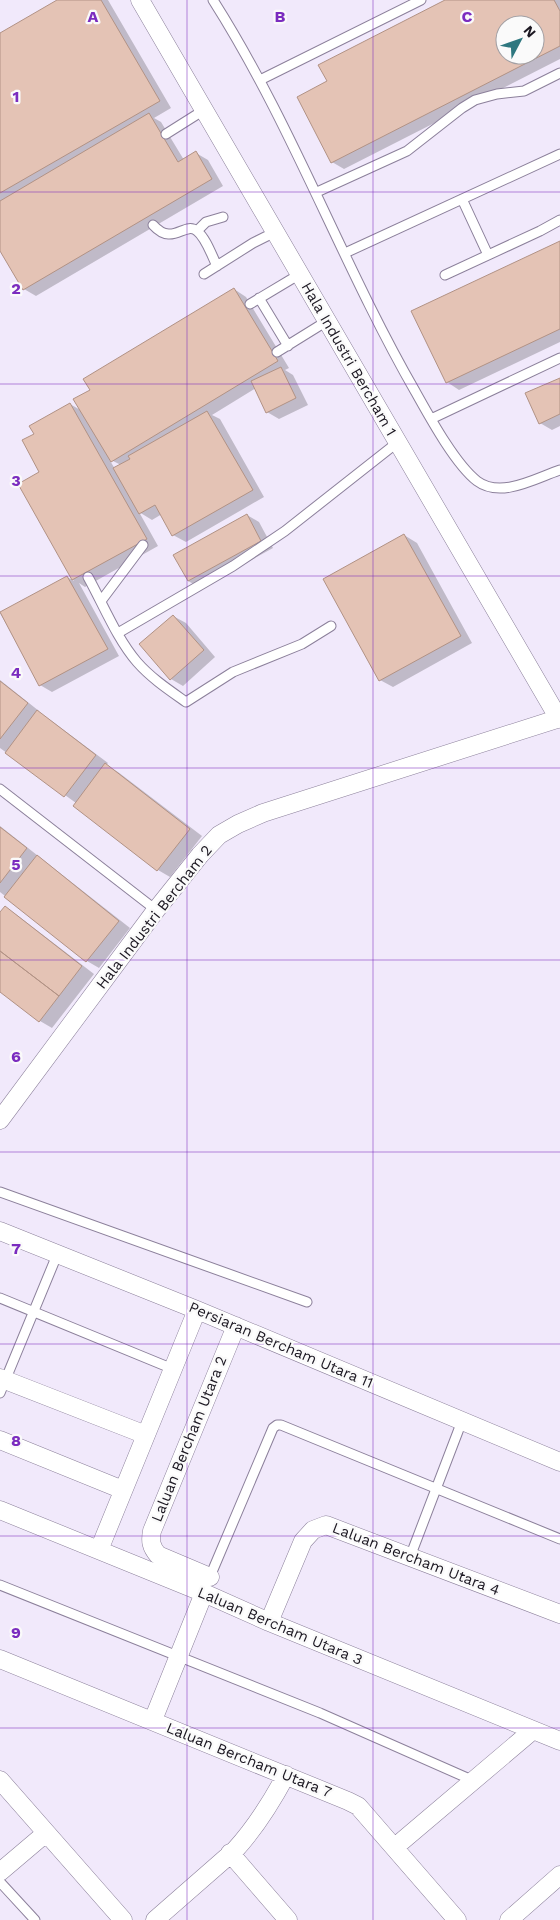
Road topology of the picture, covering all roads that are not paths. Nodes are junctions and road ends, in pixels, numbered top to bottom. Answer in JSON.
{"nodes":[{"id":1,"x":140,"y":0,"type":"edge"},
{"id":2,"x":214,"y":0,"type":"edge"},
{"id":3,"x":421,"y":0,"type":"edge"},
{"id":4,"x":560,"y":73,"type":"edge"},
{"id":5,"x":260,"y":80,"type":"junction"},
{"id":6,"x":204,"y":110,"type":"junction"},
{"id":7,"x":166,"y":134,"type":"dead end"},
{"id":8,"x":560,"y":154,"type":"edge"},
{"id":9,"x":317,"y":192,"type":"junction"},
{"id":10,"x":462,"y":200,"type":"junction"},
{"id":11,"x":223,"y":217,"type":"dead end"},
{"id":12,"x":560,"y":220,"type":"edge"},
{"id":13,"x":153,"y":225,"type":"dead end"},
{"id":14,"x":197,"y":231,"type":"junction"},
{"id":15,"x":275,"y":232,"type":"junction"},
{"id":16,"x":345,"y":252,"type":"junction"},
{"id":17,"x":488,"y":255,"type":"junction"},
{"id":18,"x":217,"y":266,"type":"junction"},
{"id":19,"x":204,"y":274,"type":"dead end"},
{"id":20,"x":300,"y":274,"type":"junction"},
{"id":21,"x":445,"y":275,"type":"dead end"},
{"id":22,"x":259,"y":298,"type":"junction"},
{"id":23,"x":250,"y":304,"type":"dead end"},
{"id":24,"x":327,"y":321,"type":"junction"},
{"id":25,"x":288,"y":346,"type":"junction"},
{"id":26,"x":277,"y":352,"type":"dead end"},
{"id":27,"x":560,"y":358,"type":"edge"},
{"id":28,"x":431,"y":419,"type":"junction"},
{"id":29,"x":398,"y":442,"type":"junction"},
{"id":30,"x":560,"y":470,"type":"edge"},
{"id":31,"x":143,"y":545,"type":"dead end"},
{"id":32,"x":88,"y":577,"type":"dead end"},
{"id":33,"x":101,"y":600,"type":"junction"},
{"id":34,"x":331,"y":626,"type":"dead end"},
{"id":35,"x":118,"y":633,"type":"junction"},
{"id":36,"x":559,"y":718,"type":"edge"},
{"id":37,"x":0,"y":789,"type":"edge"},
{"id":38,"x":156,"y":910,"type":"junction"},
{"id":39,"x":0,"y":1120,"type":"edge"},
{"id":40,"x":0,"y":1192,"type":"edge"},
{"id":41,"x":0,"y":1231,"type":"edge"},
{"id":42,"x":56,"y":1254,"type":"junction"},
{"id":43,"x":0,"y":1298,"type":"edge"},
{"id":44,"x":307,"y":1302,"type":"dead end"},
{"id":45,"x":197,"y":1310,"type":"junction"},
{"id":46,"x":33,"y":1312,"type":"junction"},
{"id":47,"x":236,"y":1326,"type":"junction"},
{"id":48,"x":173,"y":1369,"type":"junction"},
{"id":49,"x":2,"y":1383,"type":"edge"},
{"id":50,"x":462,"y":1421,"type":"junction"},
{"id":51,"x":146,"y":1435,"type":"junction"},
{"id":52,"x":0,"y":1440,"type":"edge"},
{"id":53,"x":560,"y":1462,"type":"edge"},
{"id":54,"x":124,"y":1490,"type":"junction"},
{"id":55,"x":436,"y":1490,"type":"junction"},
{"id":56,"x":0,"y":1510,"type":"edge"},
{"id":57,"x":560,"y":1540,"type":"edge"},
{"id":58,"x":99,"y":1550,"type":"junction"},
{"id":59,"x":410,"y":1557,"type":"junction"},
{"id":60,"x":0,"y":1585,"type":"edge"},
{"id":61,"x":207,"y":1585,"type":"junction"},
{"id":62,"x":560,"y":1614,"type":"edge"},
{"id":63,"x":269,"y":1622,"type":"junction"},
{"id":64,"x":178,"y":1658,"type":"junction"},
{"id":65,"x":0,"y":1659,"type":"edge"},
{"id":66,"x":154,"y":1720,"type":"junction"},
{"id":67,"x":532,"y":1730,"type":"junction"},
{"id":68,"x":560,"y":1741,"type":"edge"},
{"id":69,"x":286,"y":1775,"type":"junction"},
{"id":70,"x":0,"y":1780,"type":"edge"},
{"id":71,"x":472,"y":1780,"type":"junction"},
{"id":72,"x":46,"y":1833,"type":"junction"},
{"id":73,"x":394,"y":1847,"type":"junction"},
{"id":74,"x":230,"y":1853,"type":"junction"},
{"id":75,"x":0,"y":1872,"type":"edge"},
{"id":76,"x":560,"y":1875,"type":"edge"},
{"id":77,"x":0,"y":1882,"type":"edge"},
{"id":78,"x":35,"y":1920,"type":"edge"},
{"id":79,"x":123,"y":1920,"type":"edge"},
{"id":80,"x":155,"y":1920,"type":"edge"},
{"id":81,"x":288,"y":1920,"type":"edge"},
{"id":82,"x":457,"y":1920,"type":"edge"},
{"id":83,"x":510,"y":1920,"type":"edge"}],
"edges":[{"from":1,"to":6,"type":"street","name":"Hala Industri Bercham 1"},
{"from":2,"to":5,"type":"lane"},
{"from":3,"to":5,"type":"lane"},
{"from":4,"to":9,"type":"lane"},
{"from":5,"to":9,"type":"lane"},
{"from":6,"to":7,"type":"lane"},
{"from":6,"to":15,"type":"street","name":"Hala Industri Bercham 1"},
{"from":8,"to":10,"type":"lane"},
{"from":9,"to":16,"type":"lane"},
{"from":10,"to":16,"type":"lane"},
{"from":10,"to":17,"type":"lane"},
{"from":11,"to":14,"type":"lane"},
{"from":12,"to":17,"type":"lane"},
{"from":13,"to":14,"type":"lane"},
{"from":14,"to":18,"type":"lane"},
{"from":15,"to":18,"type":"lane"},
{"from":15,"to":20,"type":"street","name":"Hala Industri Bercham 1"},
{"from":16,"to":28,"type":"lane"},
{"from":17,"to":21,"type":"lane"},
{"from":18,"to":19,"type":"lane"},
{"from":20,"to":22,"type":"lane"},
{"from":20,"to":24,"type":"street","name":"Hala Industri Bercham 1"},
{"from":22,"to":23,"type":"lane"},
{"from":22,"to":25,"type":"lane"},
{"from":24,"to":25,"type":"lane"},
{"from":24,"to":29,"type":"street","name":"Hala Industri Bercham 1"},
{"from":25,"to":26,"type":"lane"},
{"from":27,"to":28,"type":"lane"},
{"from":28,"to":30,"type":"lane"},
{"from":29,"to":35,"type":"lane"},
{"from":29,"to":36,"type":"street","name":"Hala Industri Bercham 1"},
{"from":31,"to":33,"type":"lane"},
{"from":32,"to":33,"type":"lane"},
{"from":33,"to":35,"type":"lane"},
{"from":34,"to":35,"type":"lane"},
{"from":36,"to":38,"type":"street","name":"Hala Industri Bercham 2"},
{"from":37,"to":38,"type":"lane"},
{"from":38,"to":39,"type":"street","name":"Hala Industri Bercham 2"},
{"from":40,"to":44,"type":"lane"},
{"from":41,"to":42,"type":"street","name":"Persiaran Bercham Utara 11"},
{"from":42,"to":45,"type":"street","name":"Persiaran Bercham Utara 11"},
{"from":42,"to":46,"type":"lane"},
{"from":43,"to":46,"type":"lane"},
{"from":45,"to":47,"type":"street","name":"Persiaran Bercham Utara 11"},
{"from":45,"to":48,"type":"street"},
{"from":46,"to":48,"type":"lane"},
{"from":46,"to":49,"type":"lane"},
{"from":47,"to":50,"type":"street","name":"Persiaran Bercham Utara 11"},
{"from":47,"to":61,"type":"street","name":"Laluan Bercham Utara 2"},
{"from":48,"to":51,"type":"street"},
{"from":49,"to":51,"type":"street"},
{"from":50,"to":53,"type":"street","name":"Persiaran Bercham Utara 11"},
{"from":50,"to":55,"type":"lane"},
{"from":51,"to":54,"type":"street"},
{"from":52,"to":54,"type":"street"},
{"from":54,"to":58,"type":"street"},
{"from":55,"to":57,"type":"lane"},
{"from":55,"to":59,"type":"lane"},
{"from":55,"to":61,"type":"lane"},
{"from":56,"to":58,"type":"street","name":"Laluan Bercham Utara 3"},
{"from":58,"to":61,"type":"street","name":"Laluan Bercham Utara 3"},
{"from":59,"to":62,"type":"street","name":"Laluan Bercham Utara 4"},
{"from":59,"to":63,"type":"street","name":"Laluan Bercham Utara 4"},
{"from":60,"to":64,"type":"lane"},
{"from":61,"to":63,"type":"street","name":"Laluan Bercham Utara 3"},
{"from":61,"to":64,"type":"street"},
{"from":63,"to":67,"type":"street","name":"Laluan Bercham Utara 3"},
{"from":64,"to":66,"type":"street"},
{"from":64,"to":71,"type":"lane"},
{"from":65,"to":66,"type":"street","name":"Laluan Bercham Utara 7"},
{"from":66,"to":69,"type":"street","name":"Laluan Bercham Utara 7"},
{"from":67,"to":68,"type":"street","name":"Laluan Bercham Utara 3"},
{"from":67,"to":71,"type":"street"},
{"from":69,"to":73,"type":"street","name":"Laluan Bercham Utara 7"},
{"from":69,"to":74,"type":"street"},
{"from":70,"to":72,"type":"street"},
{"from":71,"to":73,"type":"street"},
{"from":72,"to":75,"type":"street"},
{"from":72,"to":79,"type":"street"},
{"from":73,"to":82,"type":"street","name":"Laluan Bercham Utara 7"},
{"from":74,"to":80,"type":"street"},
{"from":74,"to":81,"type":"street"},
{"from":76,"to":83,"type":"street"},
{"from":77,"to":78,"type":"lane"}]}
